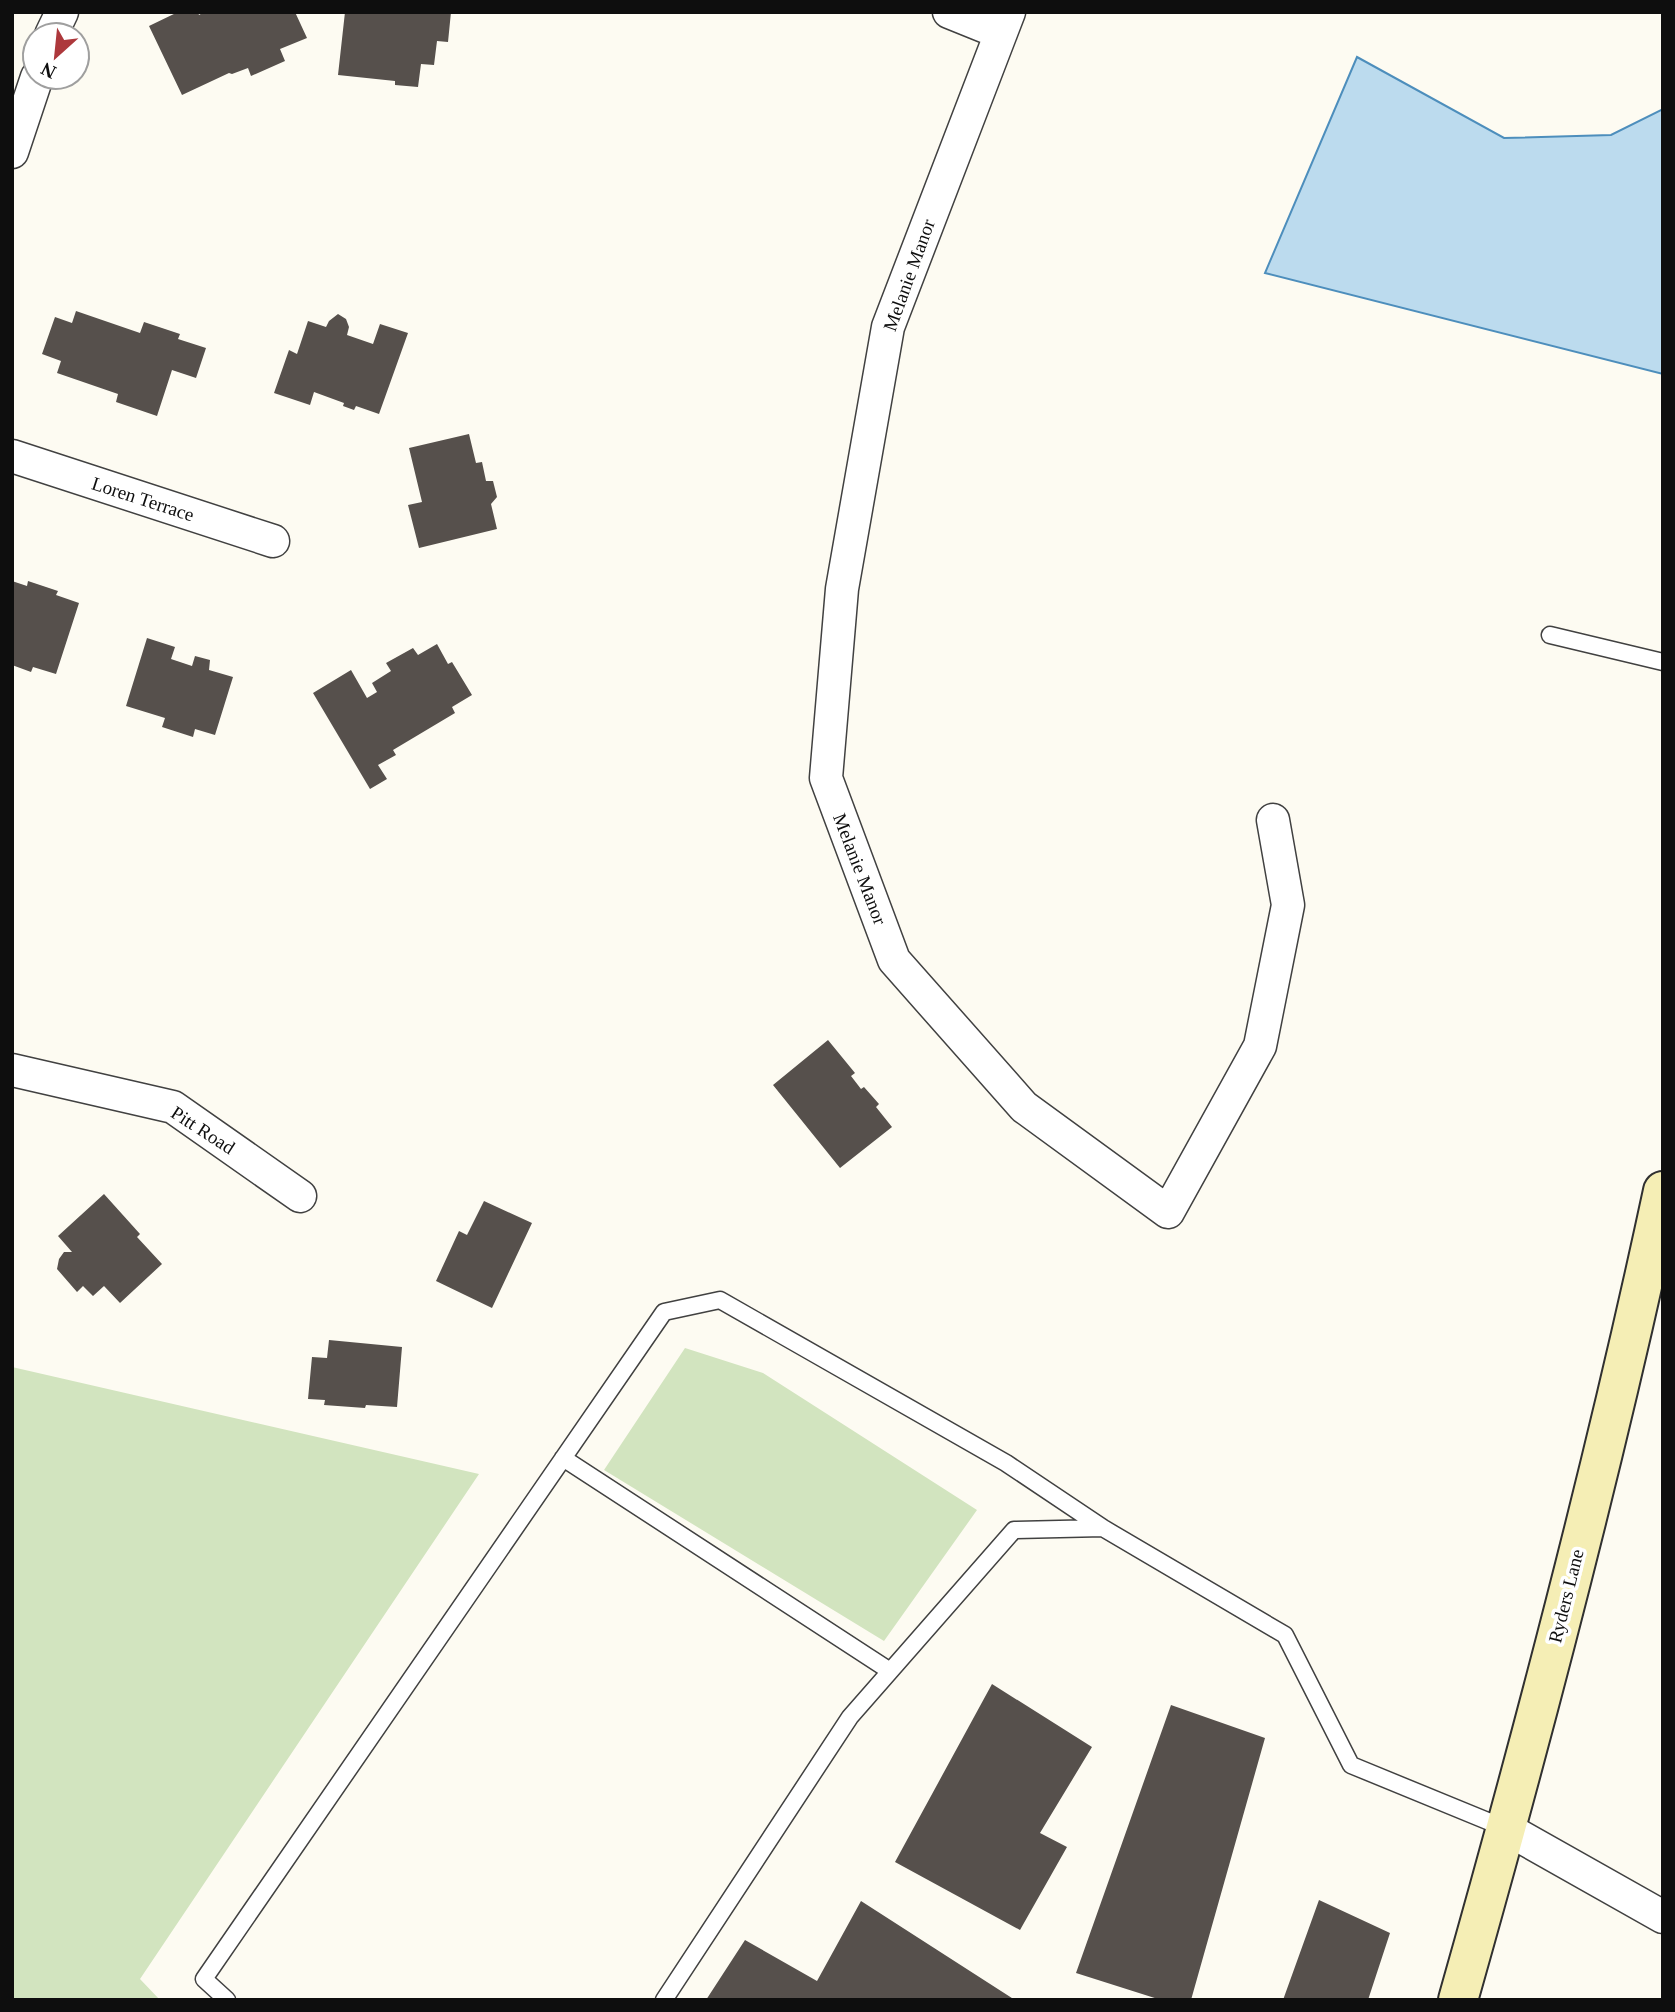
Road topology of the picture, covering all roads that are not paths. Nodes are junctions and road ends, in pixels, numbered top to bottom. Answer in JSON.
{"nodes":[{"id":1,"x":949,"y":12,"type":"edge"},
{"id":2,"x":1005,"y":23,"type":"edge"},
{"id":3,"x":32,"y":91,"type":"edge"},
{"id":4,"x":12,"y":152,"type":"edge"},
{"id":5,"x":12,"y":456,"type":"edge"},
{"id":6,"x":273,"y":541,"type":"dead end"},
{"id":7,"x":1550,"y":635,"type":"dead end"},
{"id":8,"x":1663,"y":662,"type":"edge"},
{"id":9,"x":1273,"y":820,"type":"dead end"},
{"id":10,"x":12,"y":1070,"type":"edge"},
{"id":11,"x":1663,"y":1191,"type":"edge"},
{"id":12,"x":300,"y":1196,"type":"dead end"},
{"id":13,"x":563,"y":1458,"type":"junction"},
{"id":14,"x":1103,"y":1528,"type":"junction"},
{"id":15,"x":890,"y":1671,"type":"junction"},
{"id":16,"x":1507,"y":1829,"type":"junction"},
{"id":17,"x":1663,"y":1917,"type":"edge"},
{"id":18,"x":227,"y":2000,"type":"edge"},
{"id":19,"x":664,"y":2000,"type":"edge"},
{"id":20,"x":1458,"y":2000,"type":"edge"}],
"edges":[{"from":1,"to":2,"type":"street"},
{"from":2,"to":9,"type":"street","name":"Melanie Manor"},
{"from":3,"to":4,"type":"street"},
{"from":5,"to":6,"type":"street","name":"Loren Terrace"},
{"from":7,"to":8,"type":"lane"},
{"from":10,"to":12,"type":"street","name":"Pitt Road"},
{"from":11,"to":16,"type":"main road","name":"Ryders Lane"},
{"from":13,"to":14,"type":"lane"},
{"from":13,"to":15,"type":"lane"},
{"from":13,"to":18,"type":"lane"},
{"from":14,"to":15,"type":"lane"},
{"from":14,"to":16,"type":"lane"},
{"from":15,"to":19,"type":"lane"},
{"from":16,"to":17,"type":"street"},
{"from":16,"to":20,"type":"main road","name":"Ryders Lane"}]}
